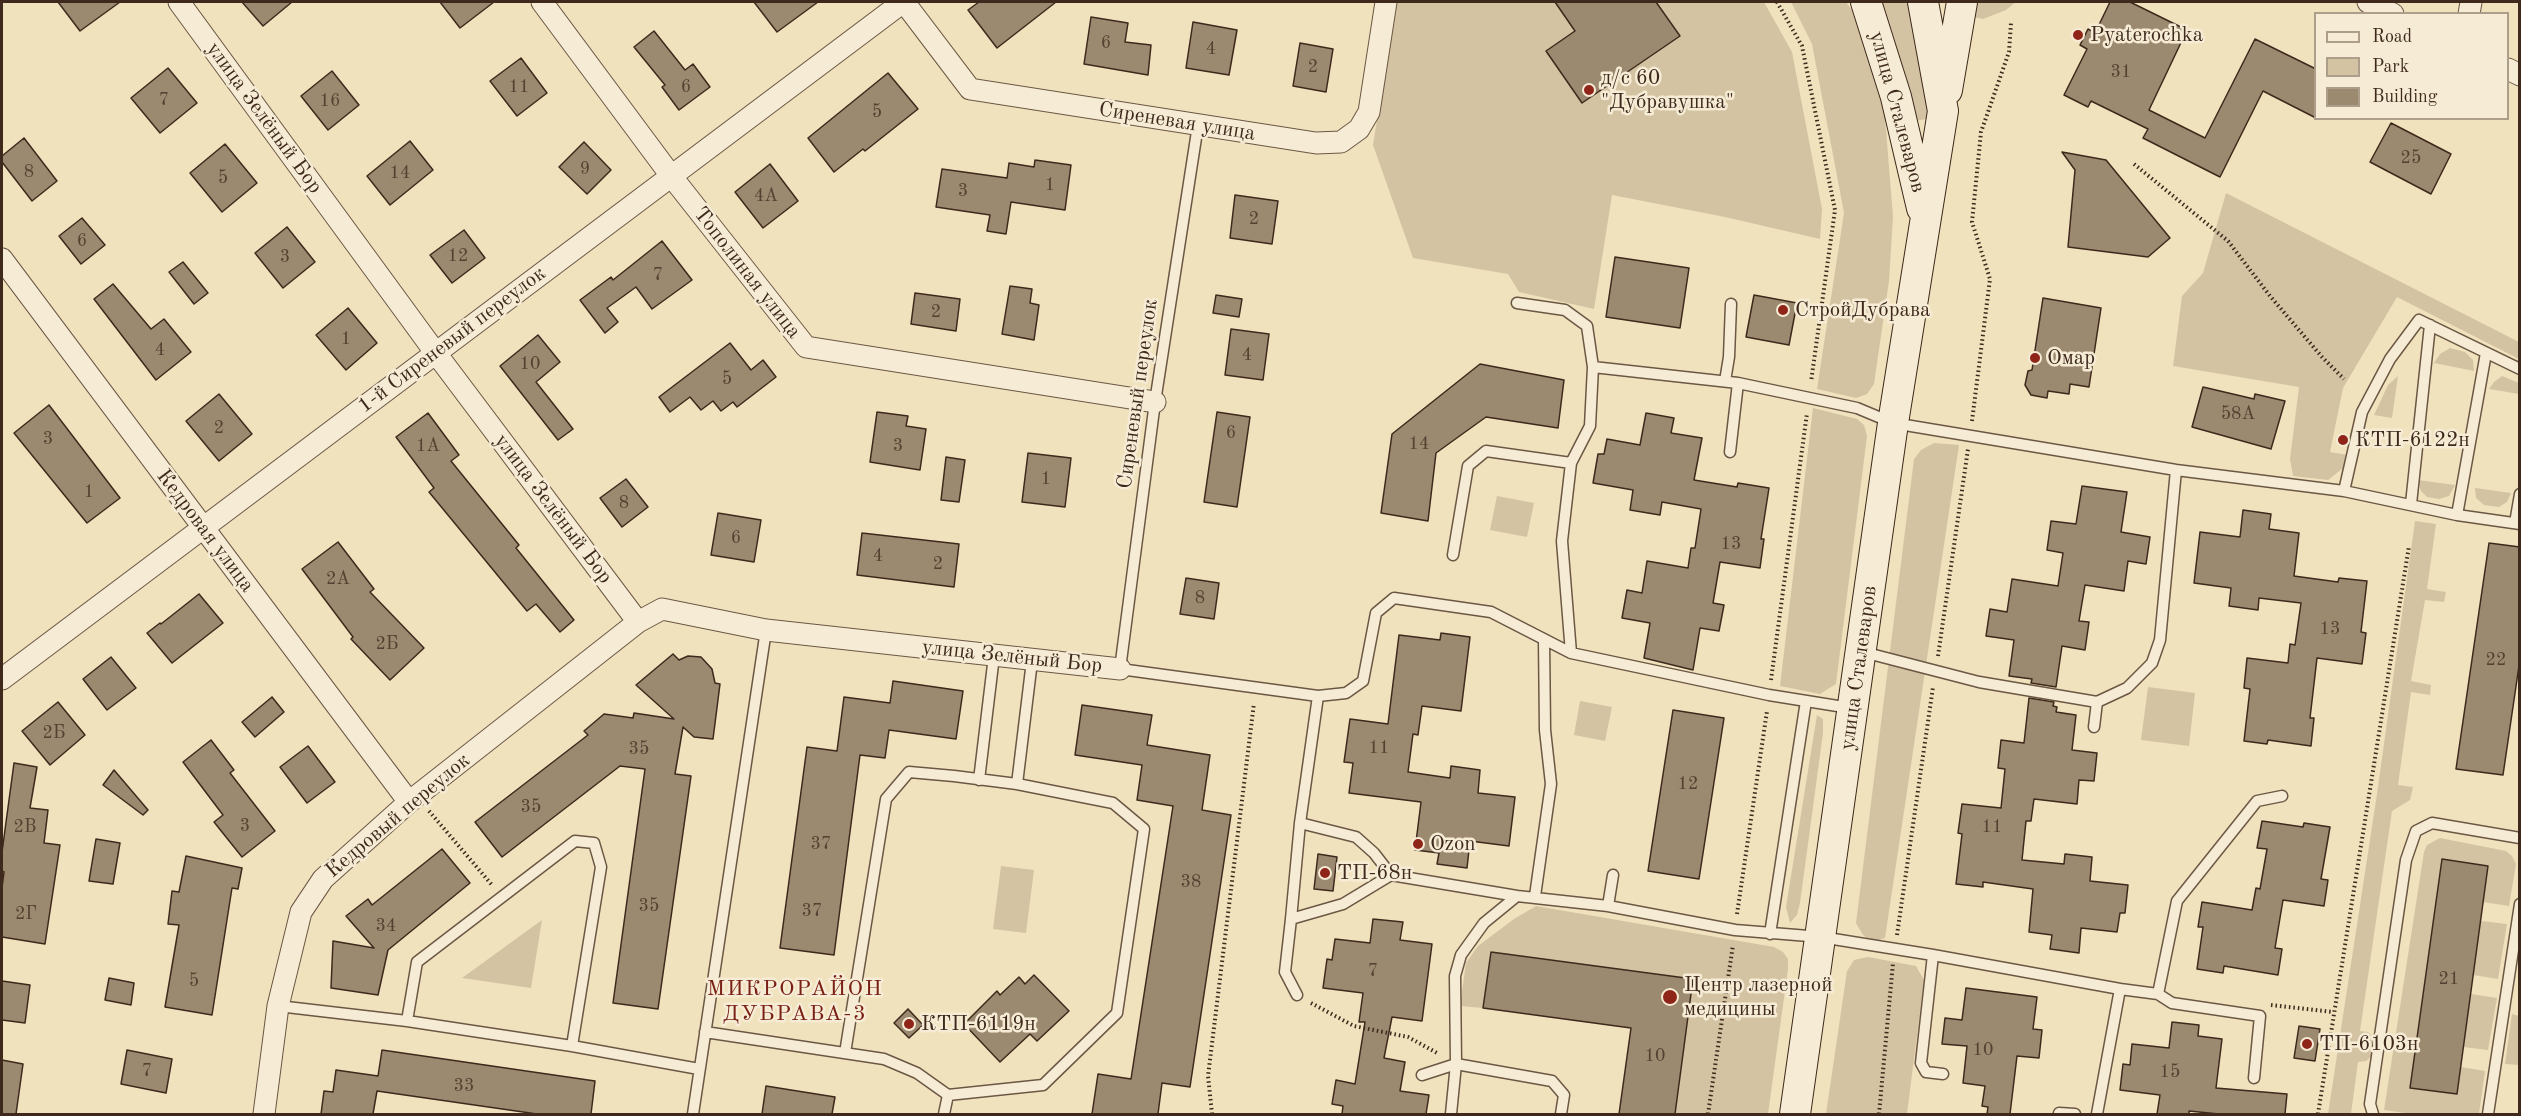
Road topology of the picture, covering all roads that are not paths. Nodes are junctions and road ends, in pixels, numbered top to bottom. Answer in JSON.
{"nodes":[{"id":1,"x":179,"y":2,"type":"edge"},
{"id":2,"x":542,"y":2,"type":"edge"},
{"id":3,"x":903,"y":2,"type":"edge"},
{"id":4,"x":1386,"y":2,"type":"edge"},
{"id":5,"x":1866,"y":2,"type":"edge"},
{"id":6,"x":1923,"y":2,"type":"edge"},
{"id":7,"x":1962,"y":2,"type":"edge"},
{"id":8,"x":2368,"y":2,"type":"edge"},
{"id":9,"x":2389,"y":12,"type":"edge"},
{"id":10,"x":1943,"y":111,"type":"junction"},
{"id":11,"x":1198,"y":125,"type":"junction"},
{"id":12,"x":672,"y":177,"type":"junction"},
{"id":13,"x":1926,"y":222,"type":"junction"},
{"id":14,"x":2,"y":259,"type":"edge"},
{"id":15,"x":1517,"y":303,"type":"dead end"},
{"id":16,"x":1731,"y":304,"type":"dead end"},
{"id":17,"x":2430,"y":325,"type":"junction"},
{"id":18,"x":435,"y":352,"type":"junction"},
{"id":19,"x":2486,"y":353,"type":"junction"},
{"id":20,"x":1593,"y":367,"type":"junction"},
{"id":21,"x":2520,"y":369,"type":"edge"},
{"id":22,"x":1725,"y":381,"type":"junction"},
{"id":23,"x":1738,"y":383,"type":"junction"},
{"id":24,"x":1155,"y":402,"type":"junction"},
{"id":25,"x":1893,"y":423,"type":"junction"},
{"id":26,"x":1730,"y":452,"type":"dead end"},
{"id":27,"x":1571,"y":463,"type":"junction"},
{"id":28,"x":2176,"y":470,"type":"junction"},
{"id":29,"x":2344,"y":491,"type":"junction"},
{"id":30,"x":2520,"y":494,"type":"edge"},
{"id":31,"x":2410,"y":504,"type":"junction"},
{"id":32,"x":2457,"y":515,"type":"junction"},
{"id":33,"x":2517,"y":523,"type":"edge"},
{"id":34,"x":204,"y":529,"type":"junction"},
{"id":35,"x":1454,"y":555,"type":"dead end"},
{"id":36,"x":638,"y":622,"type":"junction"},
{"id":37,"x":765,"y":630,"type":"junction"},
{"id":38,"x":1544,"y":639,"type":"junction"},
{"id":39,"x":1862,"y":652,"type":"junction"},
{"id":40,"x":1571,"y":653,"type":"junction"},
{"id":41,"x":994,"y":656,"type":"junction"},
{"id":42,"x":1032,"y":661,"type":"junction"},
{"id":43,"x":1120,"y":669,"type":"junction"},
{"id":44,"x":2,"y":679,"type":"edge"},
{"id":45,"x":1318,"y":696,"type":"junction"},
{"id":46,"x":1806,"y":701,"type":"junction"},
{"id":47,"x":2097,"y":702,"type":"junction"},
{"id":48,"x":1853,"y":708,"type":"junction"},
{"id":49,"x":2094,"y":727,"type":"dead end"},
{"id":50,"x":979,"y":780,"type":"junction"},
{"id":51,"x":1017,"y":784,"type":"junction"},
{"id":52,"x":2282,"y":796,"type":"dead end"},
{"id":53,"x":413,"y":800,"type":"junction"},
{"id":54,"x":1300,"y":823,"type":"junction"},
{"id":55,"x":2520,"y":838,"type":"edge"},
{"id":56,"x":1391,"y":875,"type":"junction"},
{"id":57,"x":1614,"y":875,"type":"dead end"},
{"id":58,"x":1517,"y":896,"type":"junction"},
{"id":59,"x":1535,"y":896,"type":"junction"},
{"id":60,"x":2520,"y":904,"type":"edge"},
{"id":61,"x":1608,"y":906,"type":"junction"},
{"id":62,"x":1292,"y":918,"type":"junction"},
{"id":63,"x":1770,"y":934,"type":"junction"},
{"id":64,"x":1821,"y":937,"type":"junction"},
{"id":65,"x":1933,"y":955,"type":"junction"},
{"id":66,"x":2120,"y":989,"type":"junction"},
{"id":67,"x":2158,"y":994,"type":"junction"},
{"id":68,"x":1297,"y":995,"type":"road end"},
{"id":69,"x":278,"y":1006,"type":"junction"},
{"id":70,"x":406,"y":1021,"type":"junction"},
{"id":71,"x":705,"y":1032,"type":"junction"},
{"id":72,"x":572,"y":1046,"type":"junction"},
{"id":73,"x":844,"y":1053,"type":"junction"},
{"id":74,"x":1456,"y":1064,"type":"junction"},
{"id":75,"x":699,"y":1069,"type":"junction"},
{"id":76,"x":1943,"y":1074,"type":"dead end"},
{"id":77,"x":1422,"y":1075,"type":"dead end"},
{"id":78,"x":2254,"y":1077,"type":"dead end"},
{"id":79,"x":948,"y":1095,"type":"junction"},
{"id":80,"x":2059,"y":1113,"type":"dead end"},
{"id":81,"x":264,"y":1114,"type":"edge"},
{"id":82,"x":693,"y":1114,"type":"edge"},
{"id":83,"x":944,"y":1114,"type":"edge"},
{"id":84,"x":1451,"y":1114,"type":"edge"},
{"id":85,"x":1561,"y":1114,"type":"edge"},
{"id":86,"x":1795,"y":1114,"type":"edge"},
{"id":87,"x":2075,"y":1114,"type":"edge"},
{"id":88,"x":2097,"y":1114,"type":"edge"},
{"id":89,"x":2373,"y":1114,"type":"edge"},
{"id":90,"x":2488,"y":1114,"type":"edge"}],
"edges":[{"from":1,"to":18,"type":"street","name":"улица Зелёный Бор"},
{"from":2,"to":12,"type":"street","name":"Тополиная улица"},
{"from":3,"to":11,"type":"street","name":"Сиреневая улица"},
{"from":3,"to":12,"type":"street","name":"1-й Сиреневый переулок"},
{"from":4,"to":11,"type":"street","name":"Сиреневая улица"},
{"from":5,"to":13,"type":"main road","name":"улица Сталеваров"},
{"from":6,"to":10,"type":"main road","name":"улица Сталеваров"},
{"from":7,"to":10,"type":"main road"},
{"from":8,"to":9,"type":"street"},
{"from":10,"to":13,"type":"main road","name":"улица Сталеваров"},
{"from":11,"to":24,"type":"lane","name":"Сиреневый переулок"},
{"from":12,"to":18,"type":"street","name":"1-й Сиреневый переулок"},
{"from":12,"to":24,"type":"street","name":"Тополиная улица"},
{"from":13,"to":25,"type":"main road","name":"улица Сталеваров"},
{"from":14,"to":34,"type":"street","name":"Кедровая улица"},
{"from":15,"to":20,"type":"lane"},
{"from":16,"to":22,"type":"lane"},
{"from":17,"to":19,"type":"lane"},
{"from":17,"to":29,"type":"lane"},
{"from":17,"to":31,"type":"lane"},
{"from":18,"to":34,"type":"street","name":"1-й Сиреневый переулок"},
{"from":18,"to":36,"type":"street","name":"улица Зелёный Бор"},
{"from":19,"to":21,"type":"lane"},
{"from":19,"to":32,"type":"lane"},
{"from":20,"to":22,"type":"lane"},
{"from":20,"to":27,"type":"lane"},
{"from":22,"to":23,"type":"lane"},
{"from":23,"to":25,"type":"lane"},
{"from":23,"to":26,"type":"lane"},
{"from":24,"to":43,"type":"lane","name":"Сиреневый переулок"},
{"from":25,"to":28,"type":"lane"},
{"from":25,"to":39,"type":"main road","name":"улица Сталеваров"},
{"from":27,"to":35,"type":"lane"},
{"from":27,"to":40,"type":"lane"},
{"from":28,"to":29,"type":"lane"},
{"from":28,"to":47,"type":"lane"},
{"from":29,"to":31,"type":"lane"},
{"from":30,"to":33,"type":"lane"},
{"from":31,"to":32,"type":"lane"},
{"from":32,"to":33,"type":"lane"},
{"from":34,"to":44,"type":"street","name":"1-й Сиреневый переулок"},
{"from":34,"to":53,"type":"street","name":"Кедровая улица"},
{"from":36,"to":37,"type":"street","name":"улица Зелёный Бор"},
{"from":36,"to":53,"type":"street","name":"Кедровый переулок"},
{"from":37,"to":41,"type":"street","name":"улица Зелёный Бор"},
{"from":37,"to":71,"type":"lane"},
{"from":38,"to":40,"type":"lane"},
{"from":38,"to":45,"type":"lane"},
{"from":38,"to":59,"type":"lane"},
{"from":39,"to":47,"type":"lane"},
{"from":39,"to":48,"type":"main road","name":"улица Сталеваров"},
{"from":40,"to":46,"type":"lane"},
{"from":41,"to":42,"type":"street","name":"улица Зелёный Бор"},
{"from":41,"to":50,"type":"lane"},
{"from":42,"to":43,"type":"street","name":"улица Зелёный Бор"},
{"from":42,"to":51,"type":"lane"},
{"from":43,"to":45,"type":"lane"},
{"from":45,"to":54,"type":"lane"},
{"from":46,"to":48,"type":"lane"},
{"from":46,"to":63,"type":"lane"},
{"from":47,"to":49,"type":"lane"},
{"from":48,"to":64,"type":"main road","name":"улица Сталеваров"},
{"from":50,"to":51,"type":"lane"},
{"from":50,"to":73,"type":"lane"},
{"from":51,"to":79,"type":"lane"},
{"from":52,"to":67,"type":"lane"},
{"from":53,"to":69,"type":"street","name":"Кедровый переулок"},
{"from":54,"to":56,"type":"lane"},
{"from":54,"to":62,"type":"lane"},
{"from":55,"to":89,"type":"lane"},
{"from":56,"to":58,"type":"lane"},
{"from":56,"to":62,"type":"lane"},
{"from":57,"to":61,"type":"lane"},
{"from":58,"to":59,"type":"lane"},
{"from":58,"to":74,"type":"lane"},
{"from":59,"to":61,"type":"lane"},
{"from":60,"to":90,"type":"lane"},
{"from":61,"to":63,"type":"lane"},
{"from":62,"to":68,"type":"lane"},
{"from":63,"to":64,"type":"lane"},
{"from":64,"to":65,"type":"lane"},
{"from":64,"to":86,"type":"main road","name":"улица Сталеваров"},
{"from":65,"to":66,"type":"lane"},
{"from":65,"to":76,"type":"lane"},
{"from":66,"to":67,"type":"lane"},
{"from":66,"to":88,"type":"lane"},
{"from":67,"to":78,"type":"lane"},
{"from":69,"to":70,"type":"lane"},
{"from":69,"to":81,"type":"street","name":"Кедровый переулок"},
{"from":70,"to":72,"type":"lane"},
{"from":70,"to":72,"type":"lane"},
{"from":71,"to":73,"type":"lane"},
{"from":71,"to":75,"type":"lane"},
{"from":72,"to":75,"type":"lane"},
{"from":73,"to":79,"type":"lane"},
{"from":74,"to":77,"type":"lane"},
{"from":74,"to":84,"type":"lane"},
{"from":74,"to":85,"type":"lane"},
{"from":75,"to":82,"type":"lane"},
{"from":79,"to":83,"type":"lane"},
{"from":80,"to":87,"type":"lane"}]}
